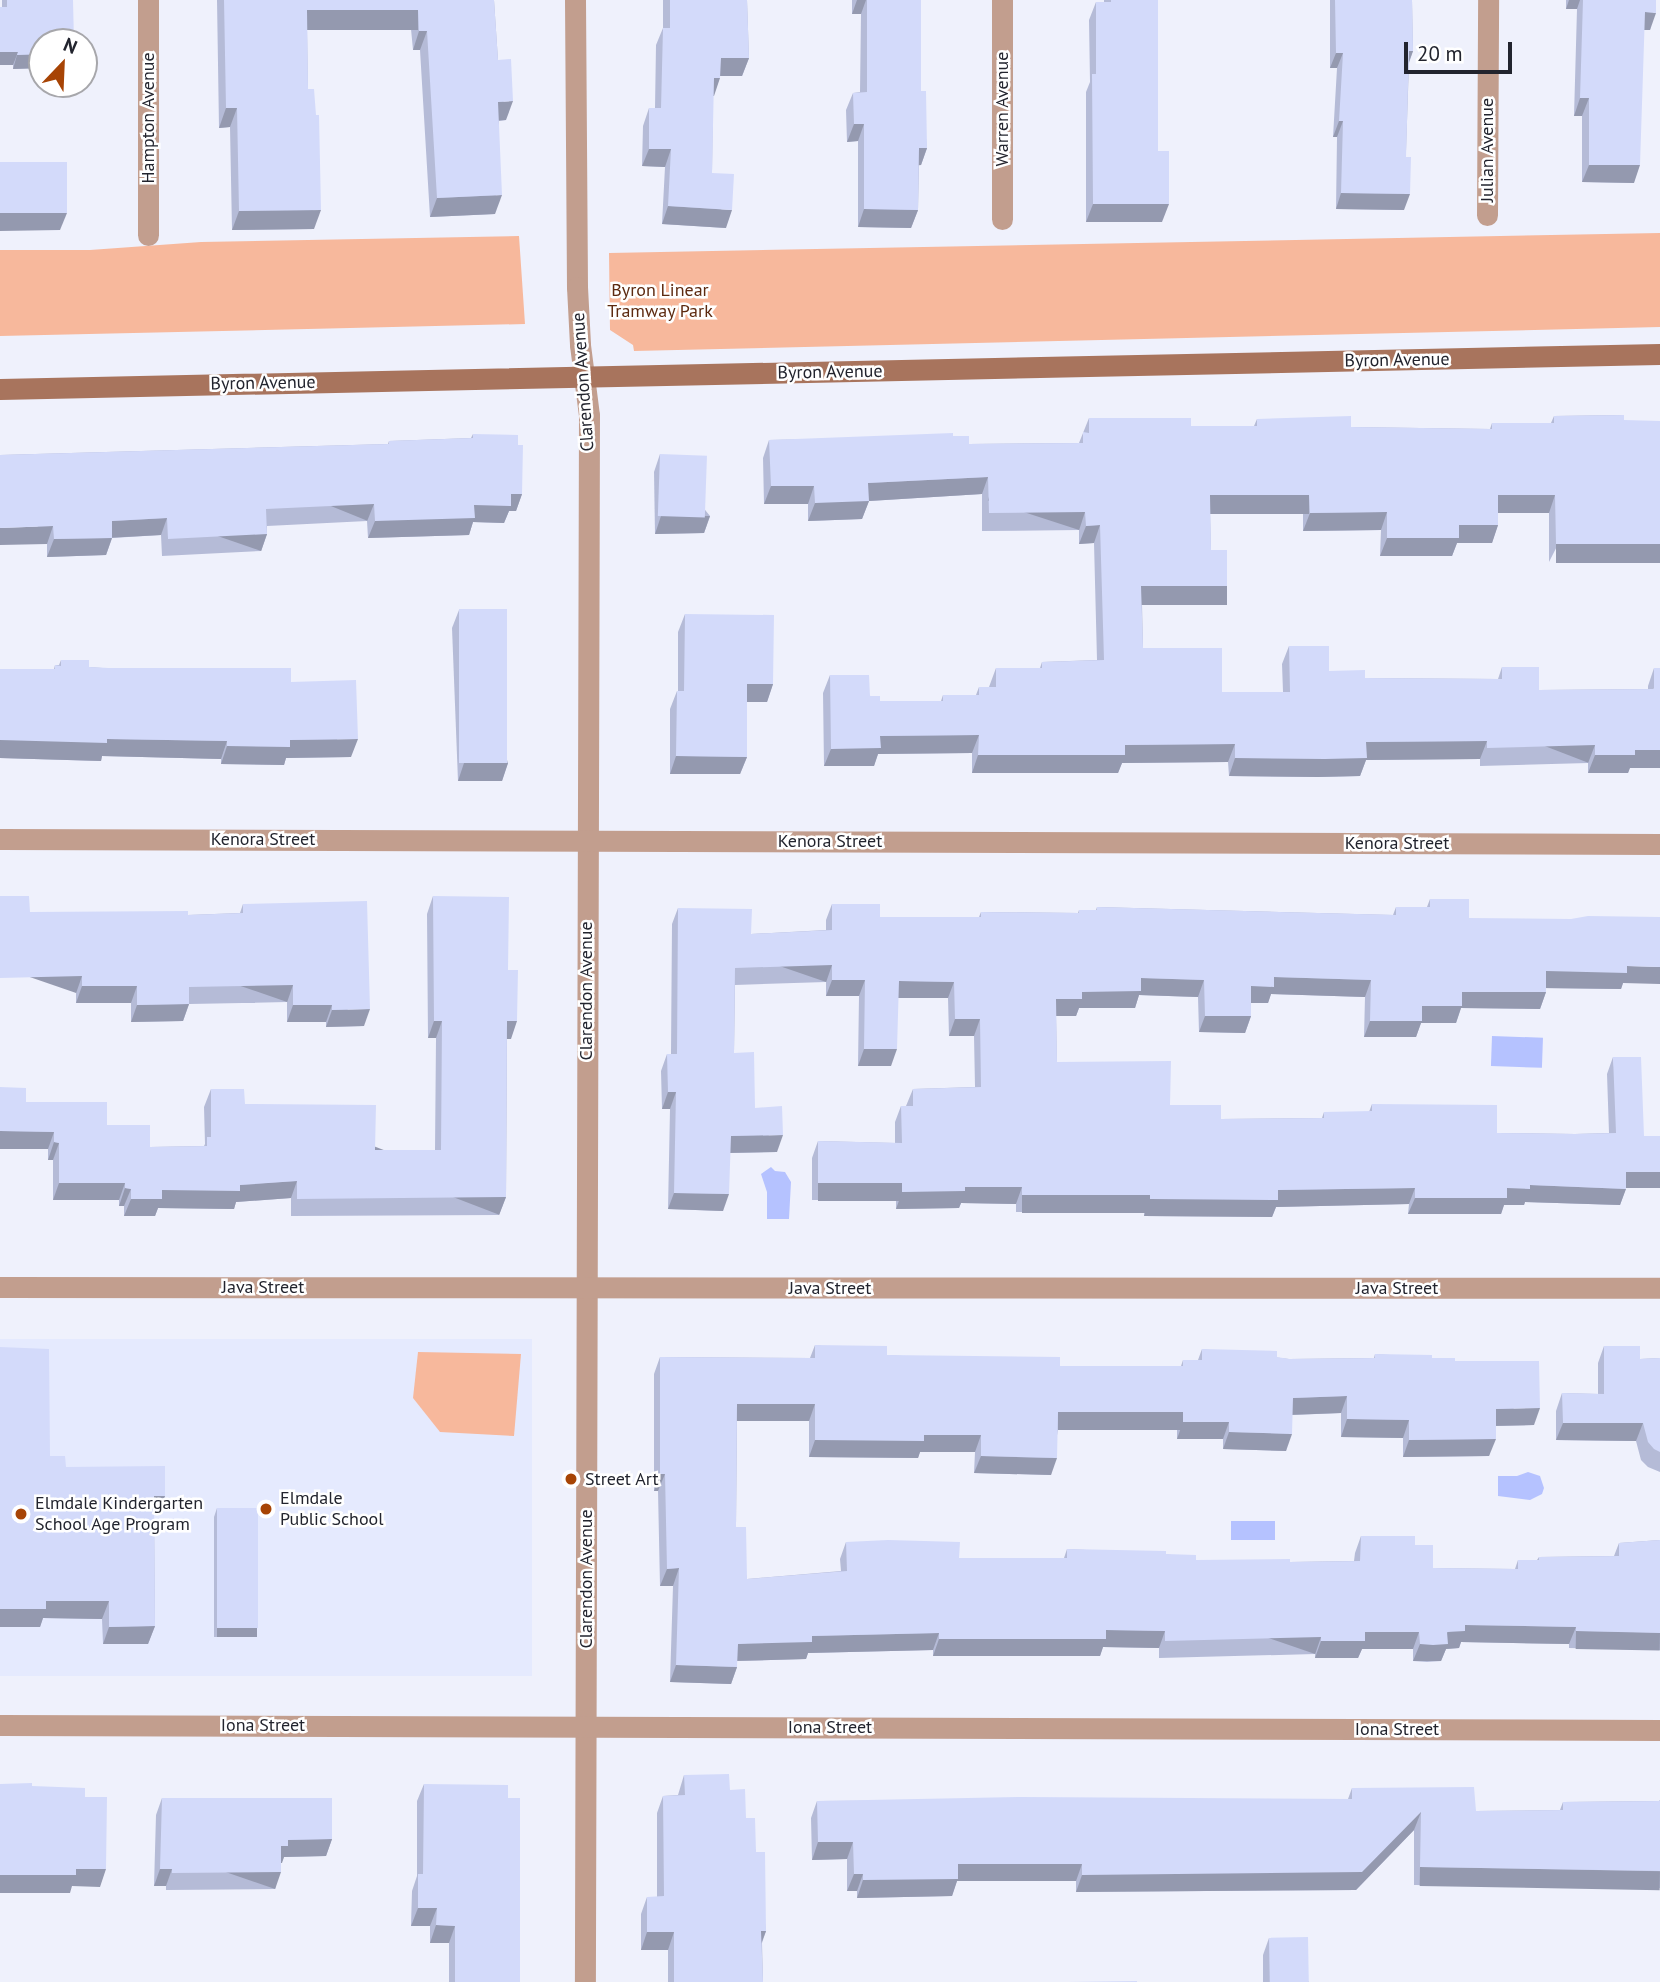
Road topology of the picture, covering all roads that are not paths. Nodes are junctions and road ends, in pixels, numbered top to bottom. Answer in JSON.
{"nodes":[{"id":1,"x":148,"y":0,"type":"edge"},
{"id":2,"x":575,"y":0,"type":"edge"},
{"id":3,"x":1002,"y":0,"type":"edge"},
{"id":4,"x":1488,"y":0,"type":"edge"},
{"id":5,"x":1487,"y":215,"type":"dead end"},
{"id":6,"x":1002,"y":219,"type":"dead end"},
{"id":7,"x":148,"y":235,"type":"dead end"},
{"id":8,"x":1660,"y":354,"type":"edge"},
{"id":9,"x":584,"y":377,"type":"junction"},
{"id":10,"x":0,"y":389,"type":"edge"},
{"id":11,"x":0,"y":839,"type":"edge"},
{"id":12,"x":586,"y":840,"type":"junction"},
{"id":13,"x":1660,"y":844,"type":"edge"},
{"id":14,"x":0,"y":1287,"type":"edge"},
{"id":15,"x":586,"y":1288,"type":"junction"},
{"id":16,"x":1660,"y":1288,"type":"edge"},
{"id":17,"x":0,"y":1725,"type":"edge"},
{"id":18,"x":586,"y":1725,"type":"junction"},
{"id":19,"x":1660,"y":1730,"type":"edge"},
{"id":20,"x":585,"y":1982,"type":"edge"}],
"edges":[{"from":1,"to":7,"type":"street","name":"Hampton Avenue"},
{"from":2,"to":9,"type":"street","name":"Clarendon Avenue"},
{"from":3,"to":6,"type":"street","name":"Warren Avenue"},
{"from":4,"to":5,"type":"street","name":"Julian Avenue"},
{"from":8,"to":9,"type":"street","name":"Byron Avenue"},
{"from":9,"to":10,"type":"street","name":"Byron Avenue"},
{"from":9,"to":12,"type":"street","name":"Clarendon Avenue"},
{"from":11,"to":12,"type":"street","name":"Kenora Street"},
{"from":12,"to":13,"type":"street","name":"Kenora Street"},
{"from":12,"to":15,"type":"street","name":"Clarendon Avenue"},
{"from":14,"to":15,"type":"street","name":"Java Street"},
{"from":15,"to":16,"type":"street","name":"Java Street"},
{"from":15,"to":18,"type":"street","name":"Clarendon Avenue"},
{"from":17,"to":18,"type":"street","name":"Iona Street"},
{"from":18,"to":19,"type":"street","name":"Iona Street"},
{"from":18,"to":20,"type":"street","name":"Clarendon Avenue"}]}
